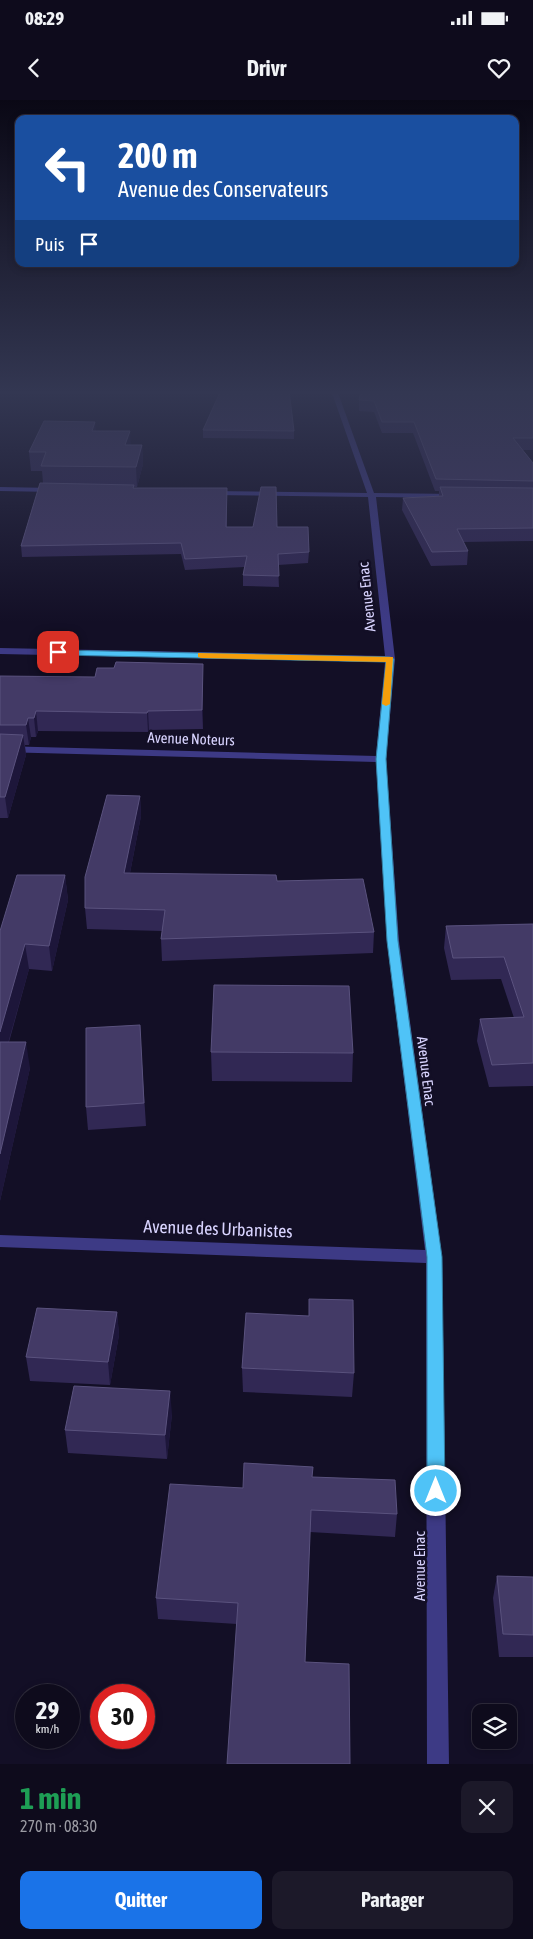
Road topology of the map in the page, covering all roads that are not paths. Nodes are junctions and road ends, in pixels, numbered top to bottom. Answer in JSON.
{"nodes":[{"id":1,"x":362,"y":468,"type":"edge"},
{"id":2,"x":0,"y":489,"type":"edge"},
{"id":3,"x":59,"y":490,"type":"edge"},
{"id":4,"x":206,"y":493,"type":"edge"},
{"id":5,"x":372,"y":496,"type":"junction"},
{"id":6,"x":467,"y":496,"type":"edge"},
{"id":7,"x":0,"y":651,"type":"edge"},
{"id":8,"x":390,"y":659,"type":"junction"},
{"id":9,"x":0,"y":749,"type":"edge"},
{"id":10,"x":381,"y":759,"type":"junction"},
{"id":11,"x":0,"y":1241,"type":"edge"},
{"id":12,"x":434,"y":1257,"type":"junction"},
{"id":13,"x":438,"y":1764,"type":"edge"}],
"edges":[{"from":1,"to":5,"type":"street","name":"Avenue Enac"},
{"from":2,"to":3,"type":"street"},
{"from":4,"to":5,"type":"street"},
{"from":5,"to":6,"type":"street"},
{"from":5,"to":8,"type":"street","name":"Avenue Enac"},
{"from":7,"to":8,"type":"street"},
{"from":8,"to":10,"type":"street","name":"Avenue Enac"},
{"from":9,"to":10,"type":"street","name":"Avenue Noteurs"},
{"from":10,"to":12,"type":"street","name":"Avenue Enac"},
{"from":11,"to":12,"type":"street","name":"Avenue des Urbanistes"},
{"from":12,"to":13,"type":"street","name":"Avenue Enac"}]}
